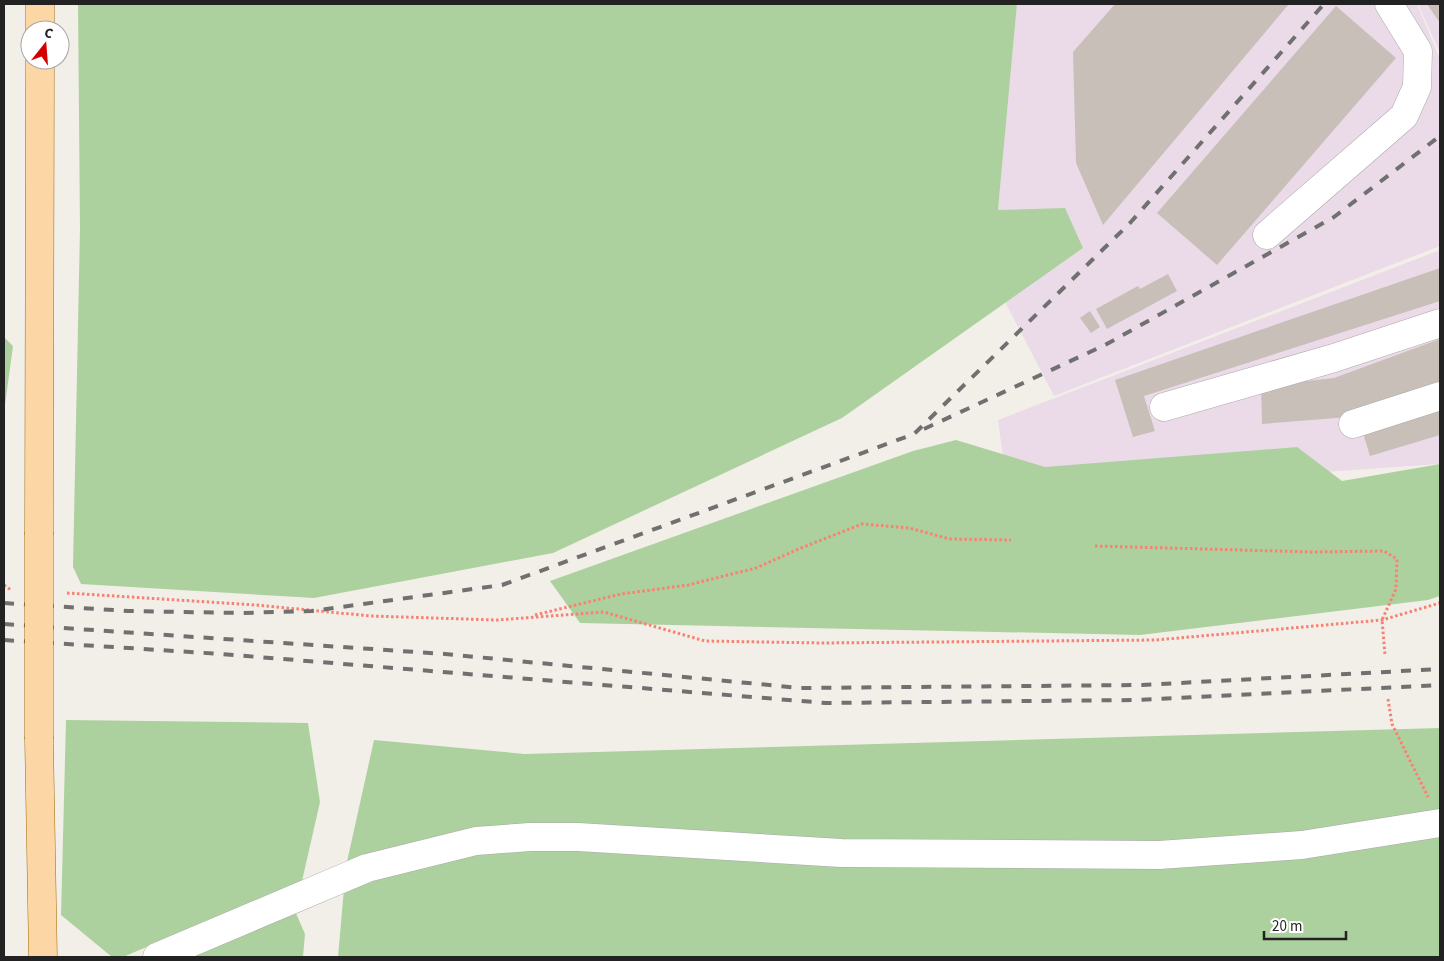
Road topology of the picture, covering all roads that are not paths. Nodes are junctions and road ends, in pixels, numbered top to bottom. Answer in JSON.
{"nodes":[{"id":1,"x":40,"y":4,"type":"edge"},
{"id":2,"x":1389,"y":4,"type":"edge"},
{"id":3,"x":40,"y":20,"type":"edge"},
{"id":4,"x":40,"y":70,"type":"edge"},
{"id":5,"x":1267,"y":235,"type":"dead end"},
{"id":6,"x":1440,"y":323,"type":"edge"},
{"id":7,"x":1440,"y":396,"type":"edge"},
{"id":8,"x":1164,"y":407,"type":"dead end"},
{"id":9,"x":1353,"y":424,"type":"dead end"},
{"id":10,"x":1436,"y":814,"type":"edge"},
{"id":11,"x":43,"y":957,"type":"edge"},
{"id":12,"x":157,"y":957,"type":"edge"}],
"edges":[{"from":1,"to":3,"type":"main road"},
{"from":2,"to":5,"type":"street"},
{"from":4,"to":11,"type":"main road","bridge":true},
{"from":6,"to":8,"type":"street"},
{"from":7,"to":9,"type":"street"},
{"from":10,"to":12,"type":"street"}]}
